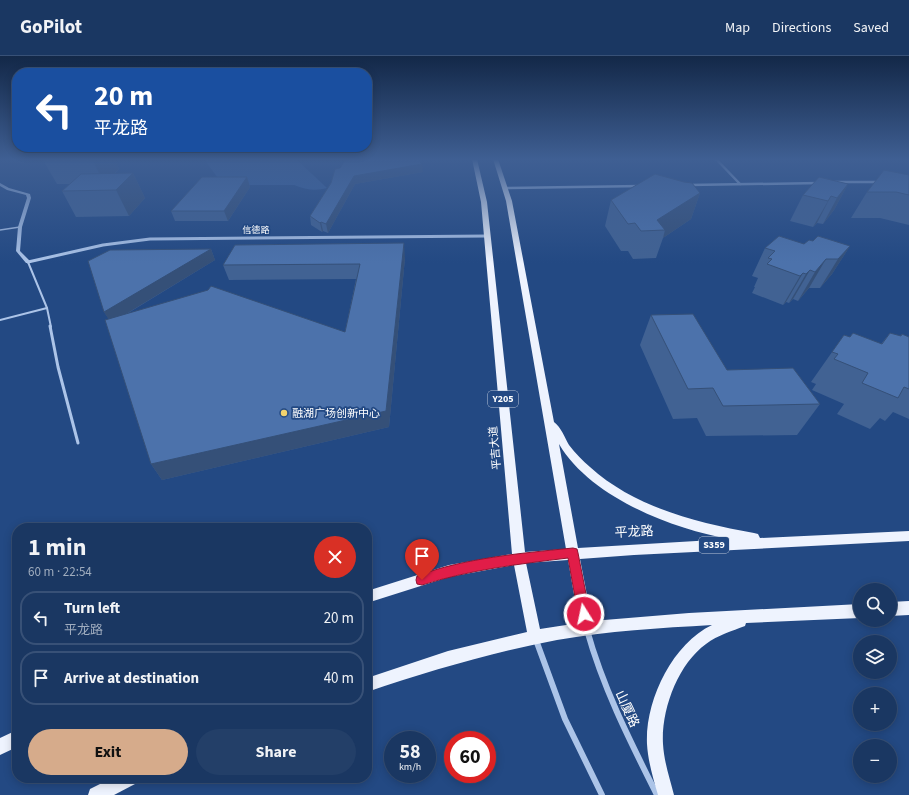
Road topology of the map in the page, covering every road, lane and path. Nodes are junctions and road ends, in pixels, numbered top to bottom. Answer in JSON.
{"nodes":[{"id":1,"x":26,"y":193,"type":"edge"},
{"id":2,"x":482,"y":193,"type":"edge"},
{"id":3,"x":507,"y":193,"type":"edge"},
{"id":4,"x":20,"y":227,"type":"junction"},
{"id":5,"x":0,"y":230,"type":"edge"},
{"id":6,"x":487,"y":236,"type":"junction"},
{"id":7,"x":28,"y":262,"type":"junction"},
{"id":8,"x":47,"y":308,"type":"junction"},
{"id":9,"x":0,"y":320,"type":"edge"},
{"id":10,"x":548,"y":416,"type":"junction"},
{"id":11,"x":78,"y":443,"type":"dead end"},
{"id":12,"x":909,"y":536,"type":"edge"},
{"id":13,"x":776,"y":542,"type":"junction"},
{"id":14,"x":573,"y":553,"type":"junction"},
{"id":15,"x":519,"y":558,"type":"junction"},
{"id":16,"x":372,"y":595,"type":"edge"},
{"id":17,"x":909,"y":608,"type":"edge"},
{"id":18,"x":897,"y":609,"type":"edge"},
{"id":19,"x":853,"y":611,"type":"edge"},
{"id":20,"x":751,"y":617,"type":"junction"},
{"id":21,"x":587,"y":629,"type":"junction"},
{"id":22,"x":535,"y":638,"type":"junction"},
{"id":23,"x":372,"y":683,"type":"edge"},
{"id":24,"x":12,"y":741,"type":"edge"},
{"id":25,"x":0,"y":747,"type":"edge"},
{"id":26,"x":119,"y":783,"type":"edge"},
{"id":27,"x":96,"y":795,"type":"edge"},
{"id":28,"x":602,"y":795,"type":"edge"},
{"id":29,"x":657,"y":795,"type":"edge"},
{"id":30,"x":666,"y":795,"type":"edge"}],
"edges":[{"from":1,"to":4,"type":"street"},
{"from":2,"to":6,"type":"main road","name":"平吉大道","number":"Y205"},
{"from":3,"to":10,"type":"main road"},
{"from":4,"to":5,"type":"lane"},
{"from":4,"to":7,"type":"street"},
{"from":6,"to":7,"type":"street","name":"信德路"},
{"from":6,"to":15,"type":"main road","name":"平吉大道","number":"Y205"},
{"from":7,"to":8,"type":"lane"},
{"from":8,"to":9,"type":"lane"},
{"from":8,"to":11,"type":"lane"},
{"from":10,"to":13,"type":"main road"},
{"from":10,"to":14,"type":"main road"},
{"from":12,"to":13,"type":"main road","name":"平龙路","number":"S359"},
{"from":13,"to":14,"type":"main road","name":"平龙路","number":"S359"},
{"from":14,"to":15,"type":"main road","name":"平龙路","number":"S359"},
{"from":14,"to":21,"type":"main road"},
{"from":15,"to":16,"type":"main road","name":"平龙路","number":"S359"},
{"from":15,"to":22,"type":"main road","name":"平吉大道","number":"Y205"},
{"from":17,"to":18,"type":"main road"},
{"from":19,"to":20,"type":"main road"},
{"from":20,"to":21,"type":"main road"},
{"from":20,"to":30,"type":"main road"},
{"from":21,"to":22,"type":"main road"},
{"from":21,"to":29,"type":"street","name":"山厦路"},
{"from":22,"to":23,"type":"main road"},
{"from":22,"to":28,"type":"street"},
{"from":24,"to":25,"type":"main road"},
{"from":26,"to":27,"type":"main road"}]}
